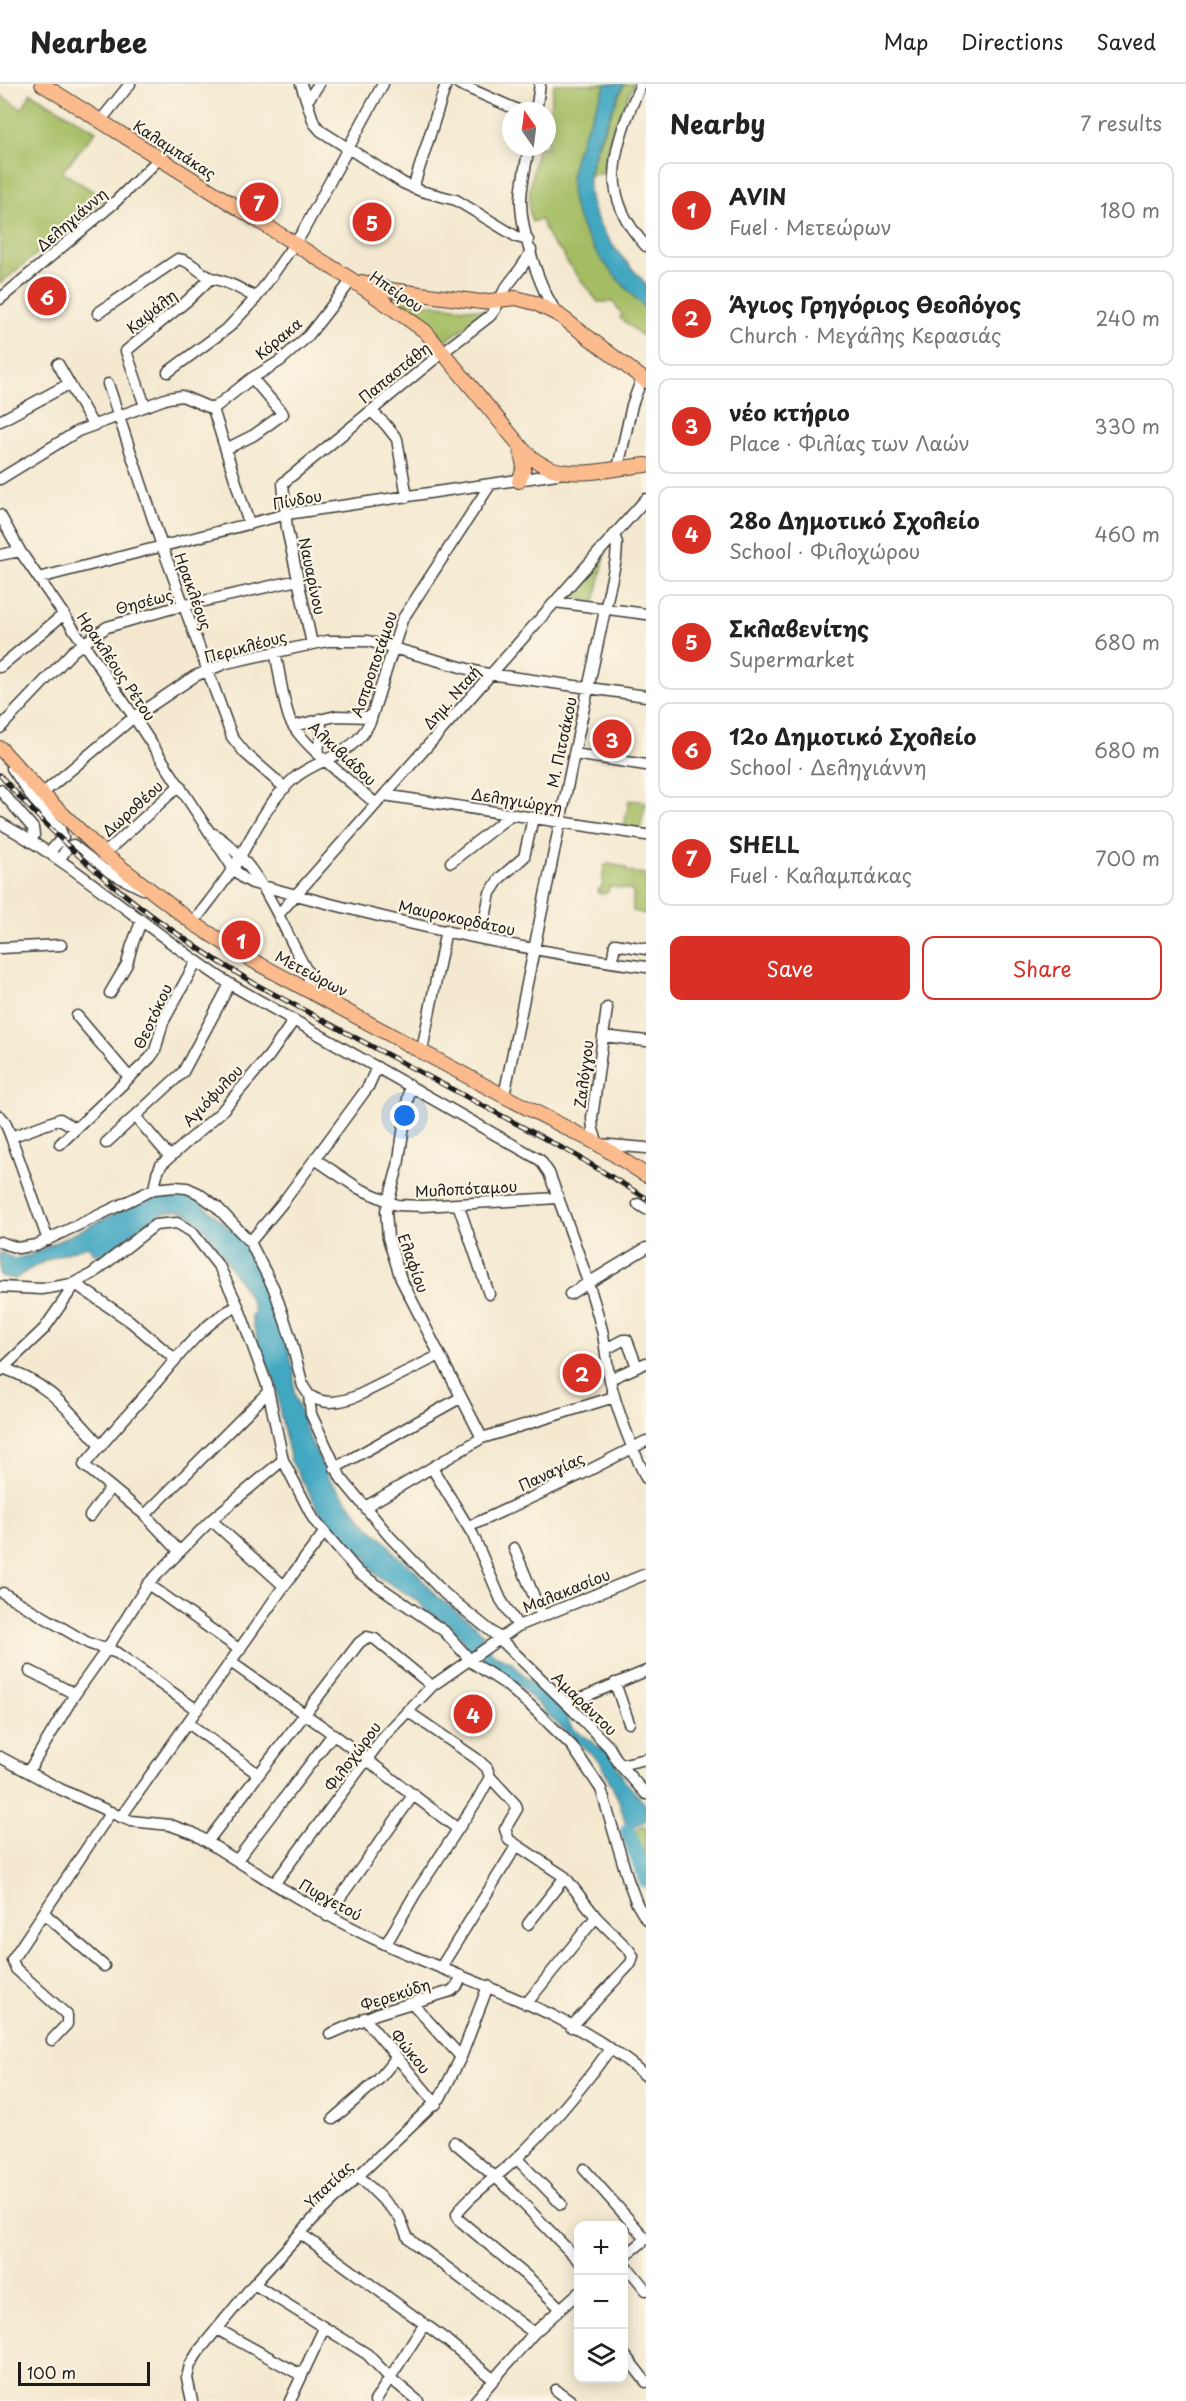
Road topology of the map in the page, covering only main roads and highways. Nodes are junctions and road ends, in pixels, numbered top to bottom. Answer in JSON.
{"nodes":[{"id":1,"x":42,"y":84,"type":"edge"},
{"id":2,"x":352,"y":280,"type":"junction"},
{"id":3,"x":644,"y":380,"type":"edge"},
{"id":4,"x":521,"y":447,"type":"junction"},
{"id":5,"x":646,"y":465,"type":"edge"},
{"id":6,"x":519,"y":481,"type":"road end"},
{"id":7,"x":0,"y":749,"type":"edge"},
{"id":8,"x":646,"y":1175,"type":"edge"}],
"edges":[{"from":1,"to":2,"type":"main road","name":"Καλαμπάκας"},
{"from":2,"to":3,"type":"main road","name":"Ηπείρου"},
{"from":2,"to":4,"type":"main road","name":"Ηπείρου"},
{"from":4,"to":5,"type":"main road","name":"Ηπείρου"},
{"from":4,"to":6,"type":"main road"},
{"from":7,"to":8,"type":"main road","name":"Μετεώρων"}]}
